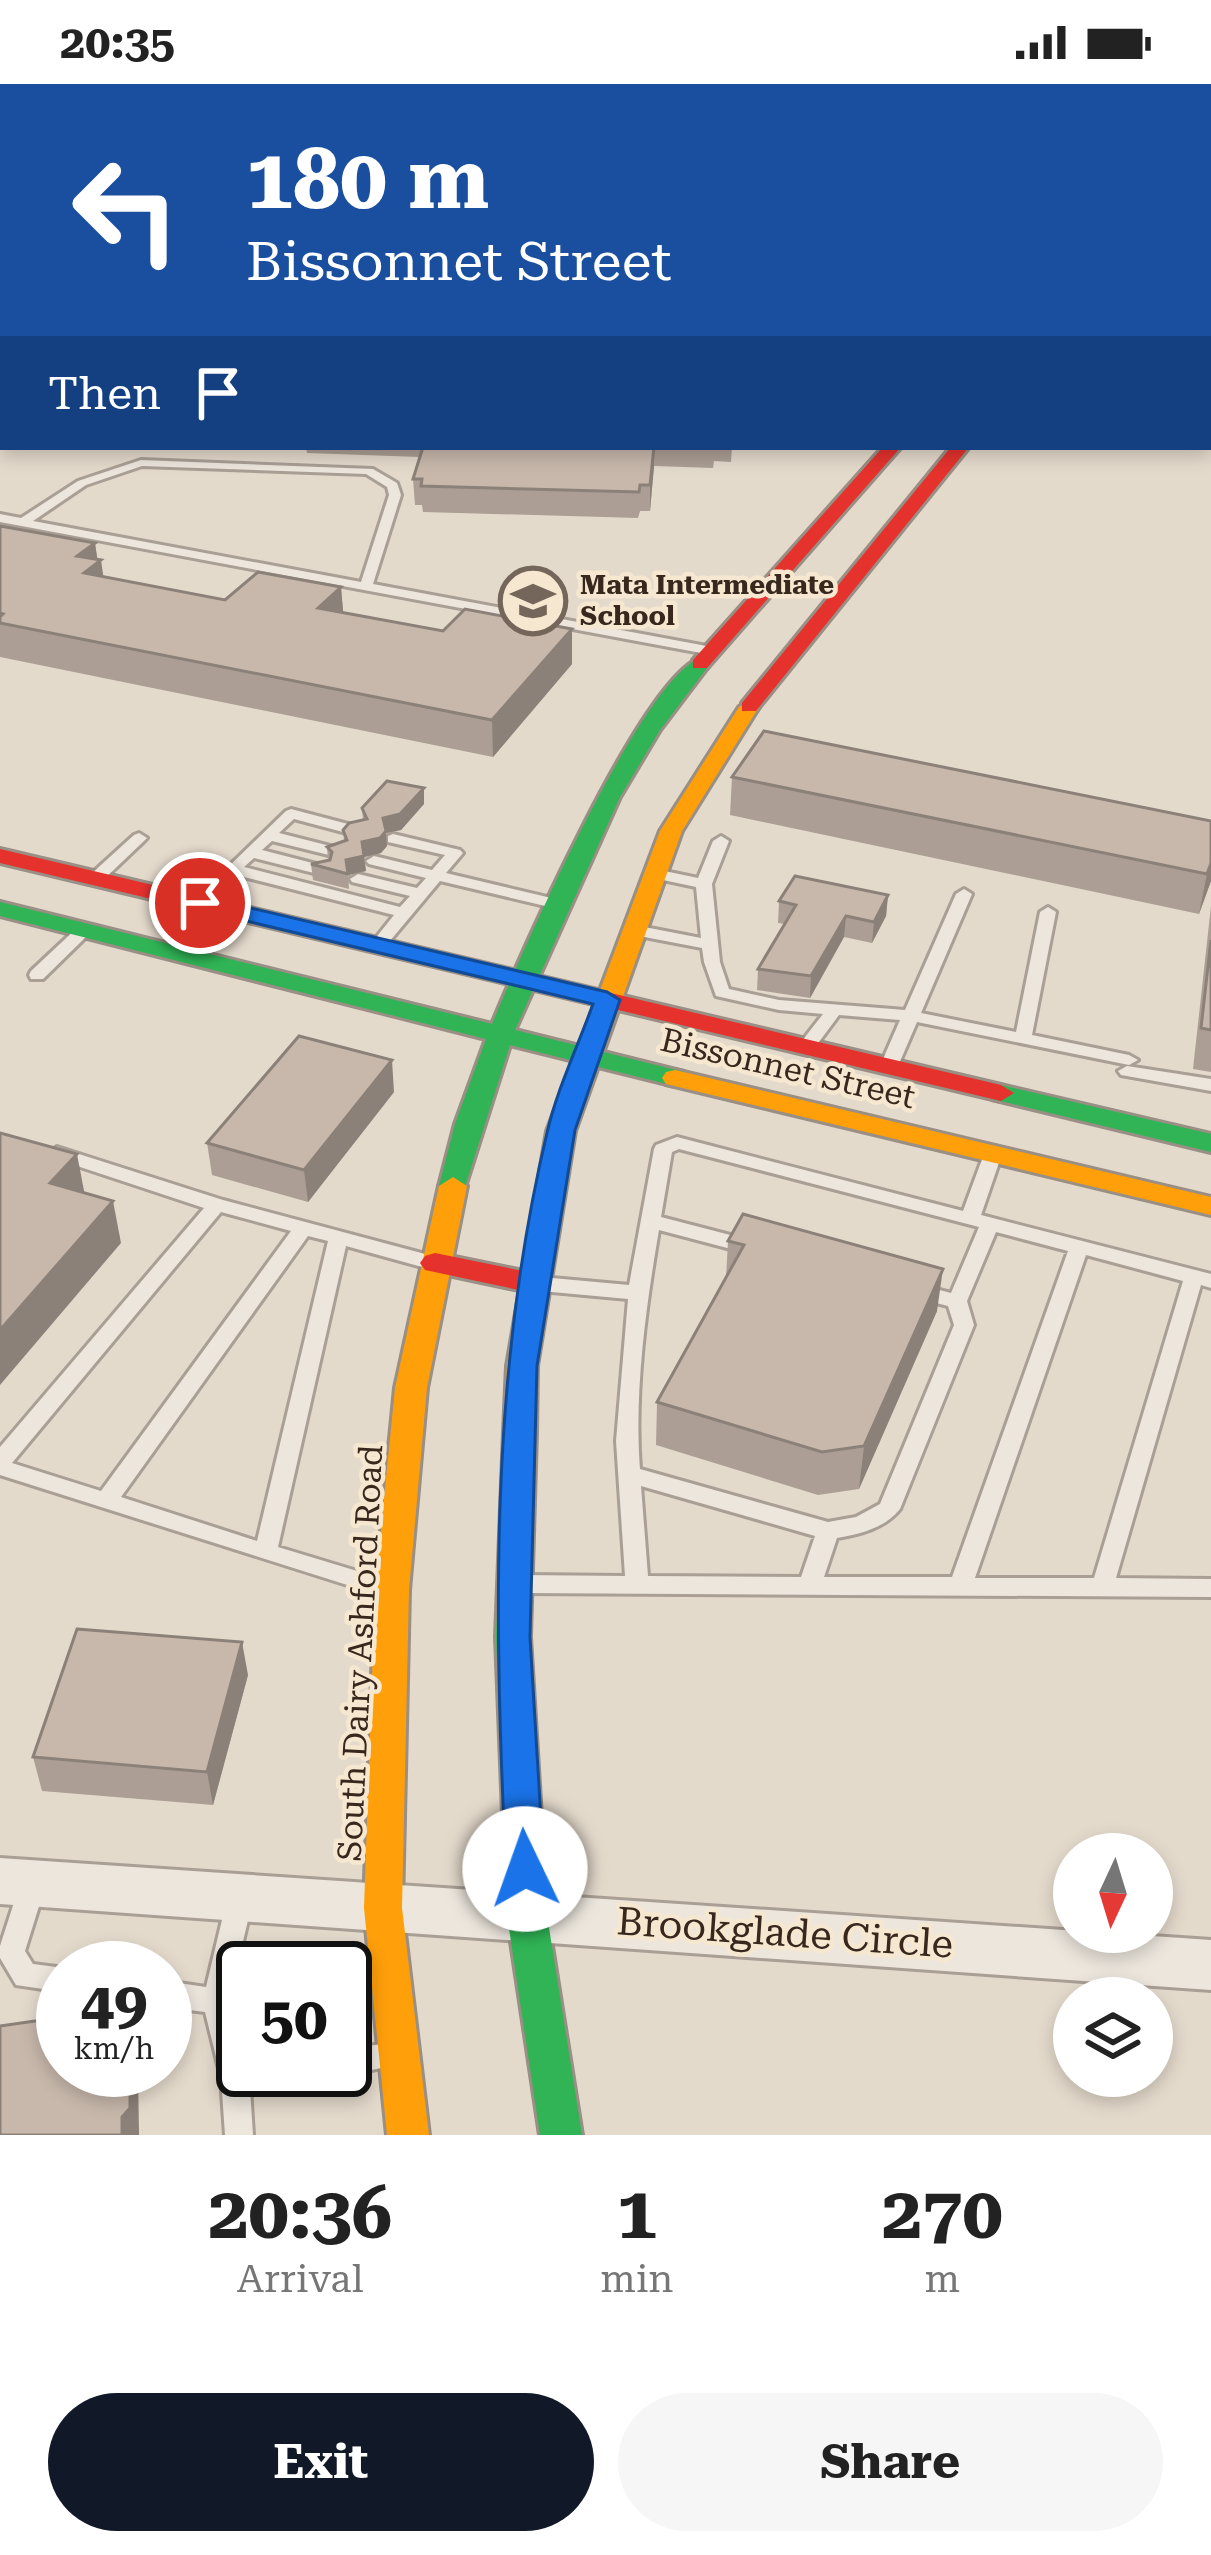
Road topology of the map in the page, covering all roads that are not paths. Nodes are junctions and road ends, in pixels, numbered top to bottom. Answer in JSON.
{"nodes":[{"id":1,"x":889,"y":450,"type":"edge"},
{"id":2,"x":958,"y":450,"type":"edge"},
{"id":3,"x":0,"y":518,"type":"edge"},
{"id":4,"x":828,"y":518,"type":"junction"},
{"id":5,"x":23,"y":522,"type":"junction"},
{"id":6,"x":895,"y":529,"type":"junction"},
{"id":7,"x":366,"y":586,"type":"junction"},
{"id":8,"x":712,"y":652,"type":"junction"},
{"id":9,"x":666,"y":704,"type":"junction"},
{"id":10,"x":720,"y":716,"type":"junction"},
{"id":11,"x":358,"y":830,"type":"edge"},
{"id":12,"x":268,"y":835,"type":"junction"},
{"id":13,"x":139,"y":838,"type":"dead end"},
{"id":14,"x":394,"y":839,"type":"dead end"},
{"id":15,"x":721,"y":841,"type":"dead end"},
{"id":16,"x":250,"y":852,"type":"junction"},
{"id":17,"x":338,"y":853,"type":"edge"},
{"id":18,"x":0,"y":856,"type":"edge"},
{"id":19,"x":374,"y":861,"type":"dead end"},
{"id":20,"x":233,"y":869,"type":"junction"},
{"id":21,"x":322,"y":870,"type":"edge"},
{"id":22,"x":655,"y":874,"type":"junction"},
{"id":23,"x":436,"y":876,"type":"junction"},
{"id":24,"x":96,"y":878,"type":"junction"},
{"id":25,"x":358,"y":879,"type":"dead end"},
{"id":26,"x":704,"y":884,"type":"junction"},
{"id":27,"x":421,"y":894,"type":"junction"},
{"id":28,"x":964,"y":894,"type":"dead end"},
{"id":29,"x":200,"y":903,"type":"junction"},
{"id":30,"x":558,"y":904,"type":"junction"},
{"id":31,"x":0,"y":909,"type":"edge"},
{"id":32,"x":1048,"y":912,"type":"dead end"},
{"id":33,"x":404,"y":913,"type":"junction"},
{"id":34,"x":84,"y":929,"type":"junction"},
{"id":35,"x":634,"y":930,"type":"junction"},
{"id":36,"x":378,"y":945,"type":"junction"},
{"id":37,"x":710,"y":945,"type":"junction"},
{"id":38,"x":37,"y":975,"type":"dead end"},
{"id":39,"x":524,"y":980,"type":"junction"},
{"id":40,"x":722,"y":992,"type":"junction"},
{"id":41,"x":607,"y":1000,"type":"junction"},
{"id":42,"x":835,"y":1009,"type":"junction"},
{"id":43,"x":911,"y":1016,"type":"junction"},
{"id":44,"x":699,"y":1021,"type":"junction"},
{"id":45,"x":500,"y":1032,"type":"junction"},
{"id":46,"x":1023,"y":1038,"type":"junction"},
{"id":47,"x":807,"y":1046,"type":"junction"},
{"id":48,"x":585,"y":1057,"type":"junction"},
{"id":49,"x":889,"y":1066,"type":"junction"},
{"id":50,"x":1211,"y":1084,"type":"edge"},
{"id":51,"x":1211,"y":1143,"type":"edge"},
{"id":52,"x":32,"y":1147,"type":"edge"},
{"id":53,"x":993,"y":1154,"type":"junction"},
{"id":54,"x":217,"y":1205,"type":"junction"},
{"id":55,"x":1211,"y":1206,"type":"edge"},
{"id":56,"x":650,"y":1221,"type":"junction"},
{"id":57,"x":980,"y":1221,"type":"junction"},
{"id":58,"x":303,"y":1229,"type":"junction"},
{"id":59,"x":338,"y":1239,"type":"junction"},
{"id":60,"x":1079,"y":1247,"type":"junction"},
{"id":61,"x":782,"y":1256,"type":"edge"},
{"id":62,"x":435,"y":1263,"type":"junction"},
{"id":63,"x":1203,"y":1279,"type":"edge"},
{"id":64,"x":533,"y":1283,"type":"junction"},
{"id":65,"x":892,"y":1284,"type":"edge"},
{"id":66,"x":638,"y":1293,"type":"junction"},
{"id":67,"x":957,"y":1301,"type":"junction"},
{"id":68,"x":0,"y":1465,"type":"edge"},
{"id":69,"x":629,"y":1474,"type":"junction"},
{"id":70,"x":106,"y":1501,"type":"junction"},
{"id":71,"x":828,"y":1531,"type":"junction"},
{"id":72,"x":266,"y":1552,"type":"junction"},
{"id":73,"x":514,"y":1584,"type":"junction"},
{"id":74,"x":637,"y":1584,"type":"junction"},
{"id":75,"x":809,"y":1586,"type":"junction"},
{"id":76,"x":960,"y":1587,"type":"junction"},
{"id":77,"x":1102,"y":1588,"type":"junction"},
{"id":78,"x":1211,"y":1588,"type":"edge"},
{"id":79,"x":392,"y":1590,"type":"junction"},
{"id":80,"x":16,"y":1882,"type":"edge"},
{"id":81,"x":240,"y":1898,"type":"junction"},
{"id":82,"x":383,"y":1908,"type":"junction"},
{"id":83,"x":527,"y":1916,"type":"junction"},
{"id":84,"x":230,"y":1941,"type":"edge"},
{"id":85,"x":1211,"y":1965,"type":"edge"},
{"id":86,"x":36,"y":1977,"type":"edge"},
{"id":87,"x":192,"y":1998,"type":"edge"},
{"id":88,"x":216,"y":2001,"type":"edge"},
{"id":89,"x":399,"y":2055,"type":"junction"},
{"id":90,"x":372,"y":2058,"type":"edge"},
{"id":91,"x":236,"y":2097,"type":"edge"},
{"id":92,"x":239,"y":2135,"type":"edge"},
{"id":93,"x":408,"y":2135,"type":"edge"},
{"id":94,"x":561,"y":2135,"type":"edge"}],
"edges":[{"from":1,"to":4,"type":"main road","name":"South Dairy Ashford Road"},
{"from":2,"to":6,"type":"main road"},
{"from":3,"to":5,"type":"lane"},
{"from":4,"to":6,"type":"main road"},
{"from":4,"to":8,"type":"main road","name":"South Dairy Ashford Road"},
{"from":5,"to":7,"type":"lane"},
{"from":5,"to":7,"type":"lane"},
{"from":6,"to":10,"type":"main road"},
{"from":7,"to":8,"type":"lane"},
{"from":8,"to":9,"type":"main road","name":"South Dairy Ashford Road"},
{"from":9,"to":10,"type":"main road"},
{"from":9,"to":30,"type":"main road","name":"South Dairy Ashford Road"},
{"from":10,"to":22,"type":"main road"},
{"from":11,"to":12,"type":"lane"},
{"from":12,"to":16,"type":"lane"},
{"from":12,"to":17,"type":"lane"},
{"from":13,"to":24,"type":"lane"},
{"from":14,"to":23,"type":"lane"},
{"from":15,"to":26,"type":"lane"},
{"from":16,"to":20,"type":"lane"},
{"from":16,"to":21,"type":"lane"},
{"from":18,"to":24,"type":"main road","name":"Bissonnet Street"},
{"from":19,"to":23,"type":"lane"},
{"from":20,"to":29,"type":"lane"},
{"from":20,"to":33,"type":"lane"},
{"from":22,"to":26,"type":"lane"},
{"from":22,"to":35,"type":"main road"},
{"from":23,"to":27,"type":"lane"},
{"from":23,"to":30,"type":"lane"},
{"from":24,"to":29,"type":"main road","name":"Bissonnet Street"},
{"from":25,"to":27,"type":"lane"},
{"from":26,"to":37,"type":"lane"},
{"from":27,"to":33,"type":"lane"},
{"from":28,"to":43,"type":"lane"},
{"from":29,"to":36,"type":"main road","name":"Bissonnet Street"},
{"from":30,"to":39,"type":"main road","name":"South Dairy Ashford Road"},
{"from":31,"to":34,"type":"main road","name":"Bissonnet Street"},
{"from":32,"to":46,"type":"lane"},
{"from":33,"to":36,"type":"lane"},
{"from":34,"to":38,"type":"lane"},
{"from":34,"to":45,"type":"main road","name":"Bissonnet Street"},
{"from":35,"to":37,"type":"lane"},
{"from":35,"to":41,"type":"main road"},
{"from":36,"to":39,"type":"main road","name":"Bissonnet Street"},
{"from":37,"to":40,"type":"lane"},
{"from":39,"to":41,"type":"main road","name":"Bissonnet Street"},
{"from":39,"to":45,"type":"main road","name":"South Dairy Ashford Road"},
{"from":40,"to":42,"type":"lane"},
{"from":40,"to":44,"type":"lane"},
{"from":41,"to":44,"type":"main road","name":"Bissonnet Street"},
{"from":41,"to":48,"type":"main road"},
{"from":42,"to":43,"type":"lane"},
{"from":42,"to":47,"type":"lane"},
{"from":43,"to":46,"type":"lane"},
{"from":43,"to":49,"type":"lane"},
{"from":44,"to":47,"type":"main road","name":"Bissonnet Street"},
{"from":45,"to":48,"type":"main road","name":"Bissonnet Street"},
{"from":45,"to":62,"type":"main road","name":"South Dairy Ashford Road"},
{"from":46,"to":50,"type":"lane"},
{"from":47,"to":49,"type":"main road","name":"Bissonnet Street"},
{"from":48,"to":53,"type":"main road","name":"Bissonnet Street"},
{"from":48,"to":64,"type":"main road"},
{"from":49,"to":51,"type":"main road","name":"Bissonnet Street"},
{"from":52,"to":54,"type":"lane"},
{"from":53,"to":55,"type":"main road","name":"Bissonnet Street"},
{"from":53,"to":57,"type":"lane"},
{"from":54,"to":58,"type":"lane"},
{"from":54,"to":68,"type":"lane"},
{"from":56,"to":57,"type":"lane"},
{"from":56,"to":61,"type":"lane"},
{"from":56,"to":66,"type":"lane"},
{"from":57,"to":60,"type":"lane"},
{"from":57,"to":67,"type":"lane"},
{"from":58,"to":59,"type":"lane"},
{"from":58,"to":70,"type":"lane"},
{"from":59,"to":62,"type":"lane"},
{"from":59,"to":72,"type":"lane"},
{"from":60,"to":63,"type":"lane"},
{"from":60,"to":76,"type":"lane"},
{"from":62,"to":64,"type":"main road"},
{"from":62,"to":79,"type":"main road","name":"South Dairy Ashford Road"},
{"from":63,"to":77,"type":"lane"},
{"from":64,"to":66,"type":"lane"},
{"from":64,"to":73,"type":"main road"},
{"from":65,"to":67,"type":"lane"},
{"from":66,"to":69,"type":"lane"},
{"from":67,"to":71,"type":"lane"},
{"from":68,"to":70,"type":"lane"},
{"from":69,"to":71,"type":"lane"},
{"from":69,"to":74,"type":"lane"},
{"from":70,"to":72,"type":"lane"},
{"from":71,"to":75,"type":"lane"},
{"from":72,"to":79,"type":"lane"},
{"from":73,"to":74,"type":"lane"},
{"from":73,"to":83,"type":"main road"},
{"from":74,"to":75,"type":"lane"},
{"from":75,"to":76,"type":"lane"},
{"from":76,"to":77,"type":"lane"},
{"from":77,"to":78,"type":"lane"},
{"from":79,"to":82,"type":"main road","name":"South Dairy Ashford Road"},
{"from":80,"to":81,"type":"street","name":"Brookglade Circle"},
{"from":80,"to":86,"type":"lane"},
{"from":81,"to":82,"type":"street","name":"Brookglade Circle"},
{"from":81,"to":84,"type":"lane"},
{"from":82,"to":83,"type":"street","name":"Brookglade Circle"},
{"from":82,"to":89,"type":"main road","name":"South Dairy Ashford Road"},
{"from":83,"to":85,"type":"street","name":"Brookglade Circle"},
{"from":83,"to":94,"type":"main road"},
{"from":87,"to":88,"type":"lane"},
{"from":89,"to":90,"type":"lane"},
{"from":89,"to":93,"type":"main road","name":"South Dairy Ashford Road"},
{"from":91,"to":92,"type":"lane"}]}
